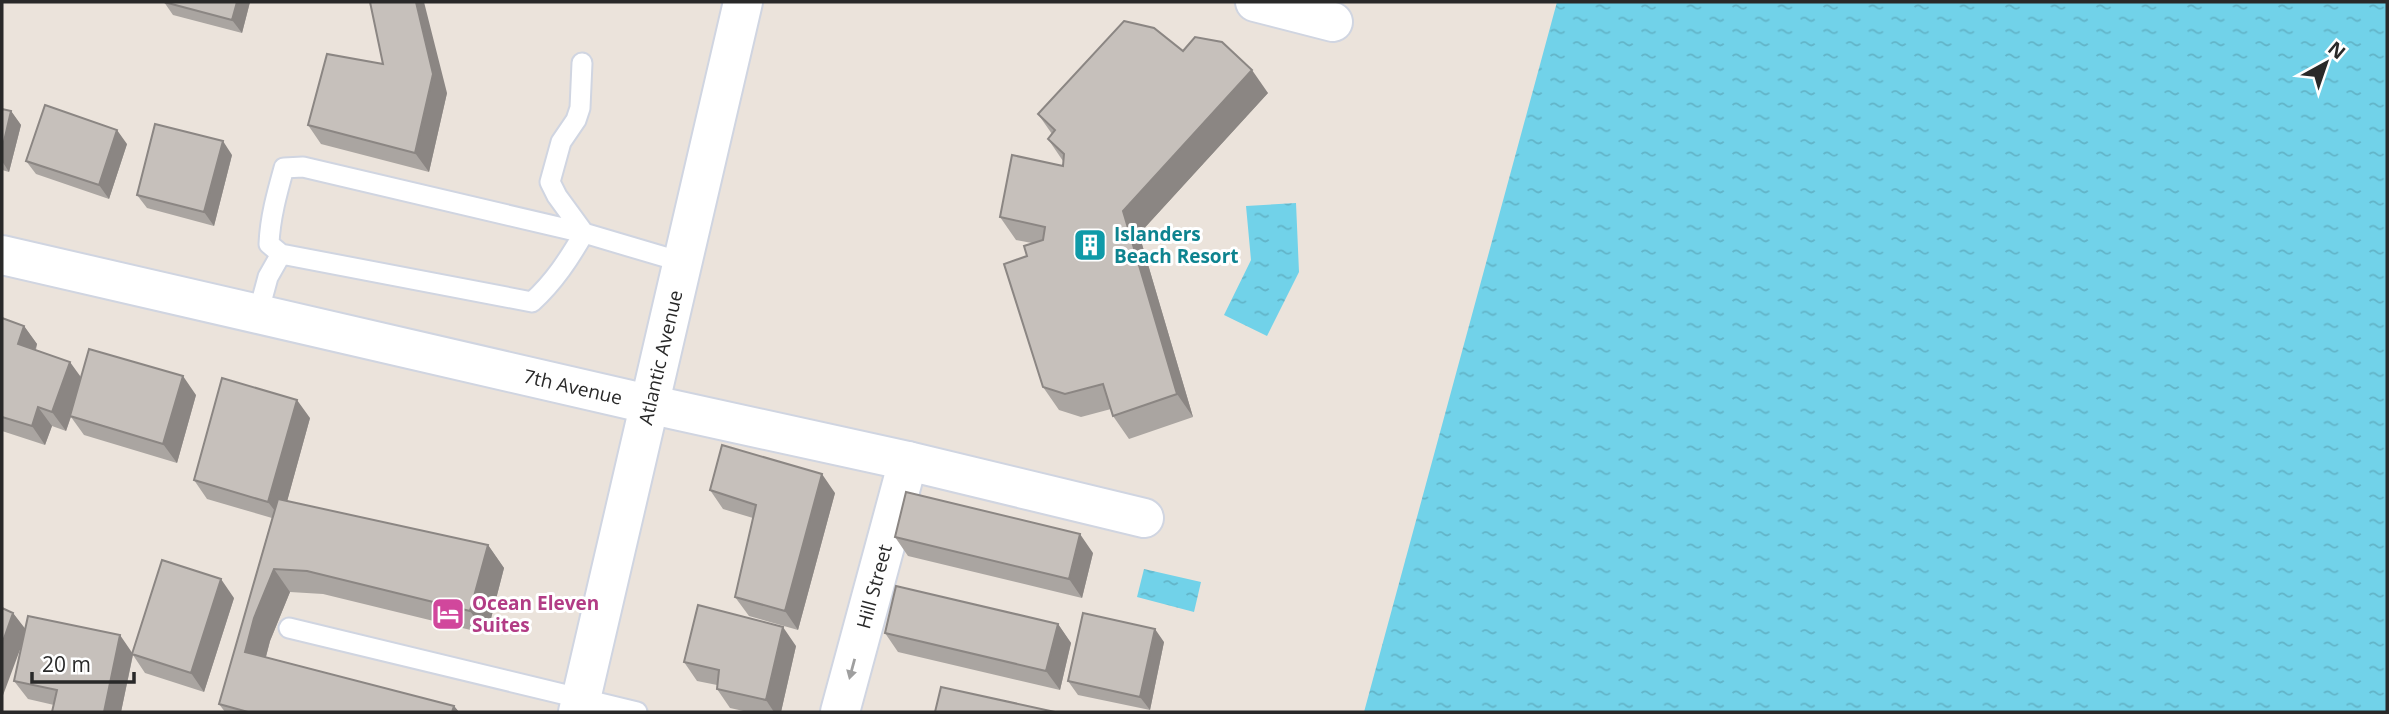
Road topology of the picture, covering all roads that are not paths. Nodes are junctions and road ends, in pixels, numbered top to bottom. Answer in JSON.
{"nodes":[{"id":1,"x":743,"y":2,"type":"edge"},
{"id":2,"x":1255,"y":2,"type":"edge"},
{"id":3,"x":1333,"y":22,"type":"dead end"},
{"id":4,"x":582,"y":63,"type":"dead end"},
{"id":5,"x":584,"y":233,"type":"junction"},
{"id":6,"x":281,"y":254,"type":"junction"},
{"id":7,"x":2,"y":255,"type":"edge"},
{"id":8,"x":682,"y":262,"type":"junction"},
{"id":9,"x":258,"y":314,"type":"junction"},
{"id":10,"x":648,"y":404,"type":"junction"},
{"id":11,"x":908,"y":461,"type":"junction"},
{"id":12,"x":1144,"y":518,"type":"dead end"},
{"id":13,"x":289,"y":628,"type":"dead end"},
{"id":14,"x":579,"y":705,"type":"edge"},
{"id":15,"x":637,"y":712,"type":"edge"},
{"id":16,"x":840,"y":712,"type":"edge"}],
"edges":[{"from":1,"to":8,"type":"street","name":"Atlantic Avenue"},
{"from":2,"to":3,"type":"street"},
{"from":4,"to":5,"type":"lane"},
{"from":5,"to":6,"type":"lane"},
{"from":5,"to":6,"type":"lane"},
{"from":5,"to":8,"type":"lane"},
{"from":6,"to":9,"type":"lane"},
{"from":7,"to":9,"type":"street","name":"7th Avenue"},
{"from":8,"to":10,"type":"street","name":"Atlantic Avenue"},
{"from":9,"to":10,"type":"street","name":"7th Avenue"},
{"from":10,"to":11,"type":"street","name":"7th Avenue"},
{"from":10,"to":14,"type":"street","name":"Atlantic Avenue"},
{"from":11,"to":12,"type":"street","name":"7th Avenue"},
{"from":11,"to":16,"type":"street","name":"Hill Street","one_way":true},
{"from":13,"to":14,"type":"lane"},
{"from":14,"to":15,"type":"lane"}]}
